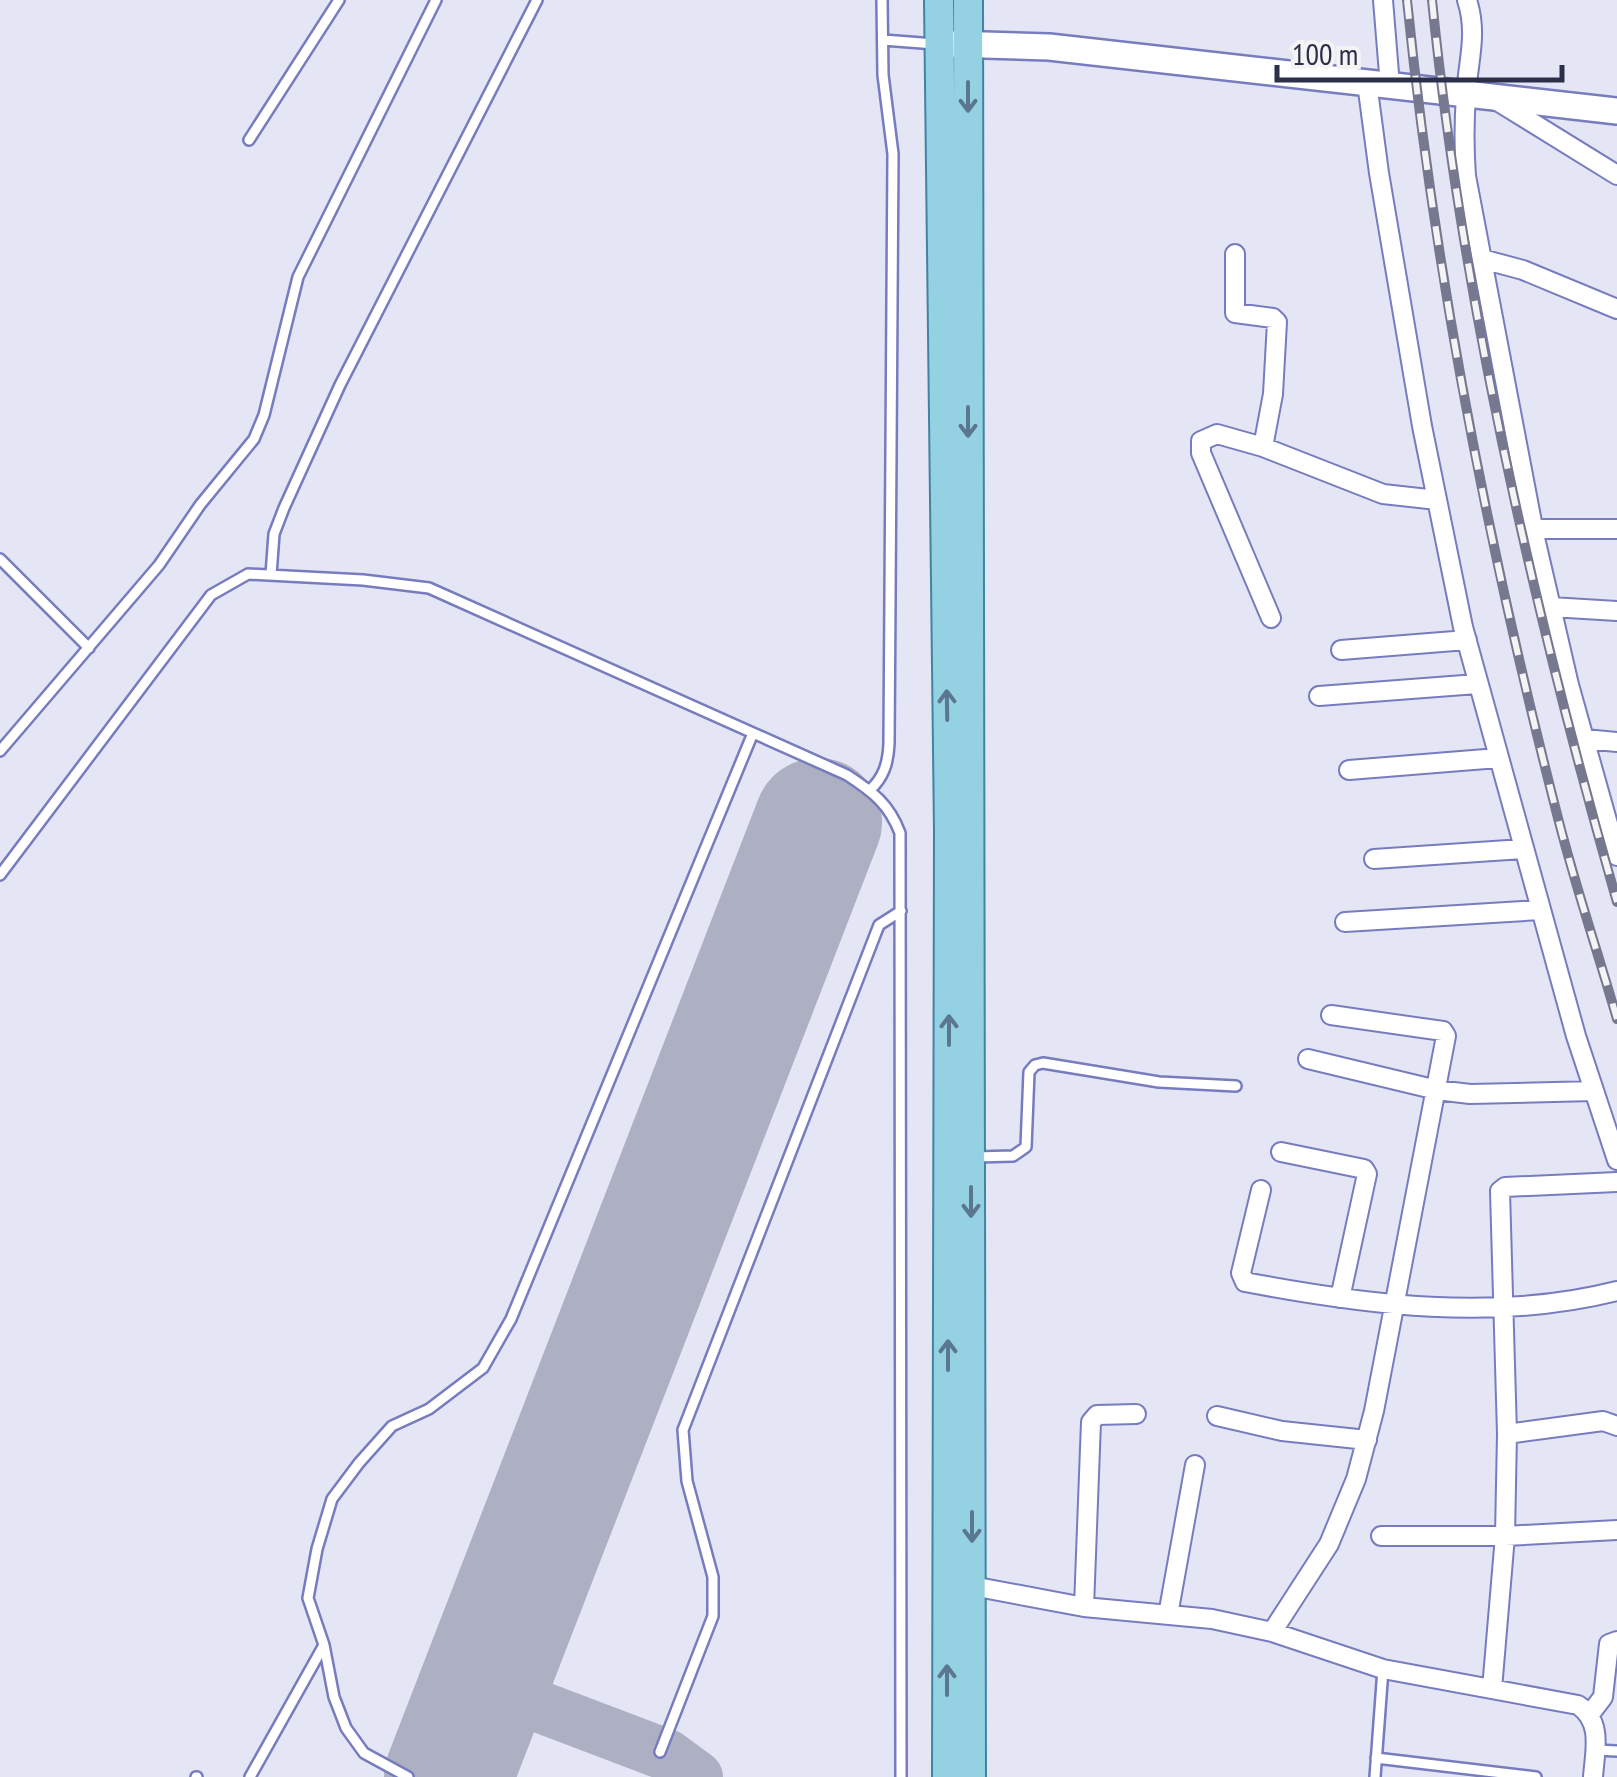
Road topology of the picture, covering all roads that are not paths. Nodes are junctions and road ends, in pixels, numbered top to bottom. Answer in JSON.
{"nodes":[{"id":1,"x":339,"y":0,"type":"edge"},
{"id":2,"x":436,"y":0,"type":"edge"},
{"id":3,"x":537,"y":0,"type":"edge"},
{"id":4,"x":882,"y":0,"type":"edge"},
{"id":5,"x":939,"y":0,"type":"edge"},
{"id":6,"x":968,"y":0,"type":"edge"},
{"id":7,"x":1383,"y":0,"type":"edge"},
{"id":8,"x":1466,"y":0,"type":"edge"},
{"id":9,"x":883,"y":40,"type":"junction"},
{"id":10,"x":939,"y":44,"type":"junction"},
{"id":11,"x":968,"y":44,"type":"junction"},
{"id":12,"x":1379,"y":85,"type":"junction"},
{"id":13,"x":1478,"y":95,"type":"junction"},
{"id":14,"x":1617,"y":111,"type":"edge"},
{"id":15,"x":248,"y":140,"type":"dead end"},
{"id":16,"x":1617,"y":175,"type":"edge"},
{"id":17,"x":1234,"y":254,"type":"dead end"},
{"id":18,"x":1482,"y":259,"type":"junction"},
{"id":19,"x":1617,"y":309,"type":"edge"},
{"id":20,"x":1262,"y":447,"type":"junction"},
{"id":21,"x":1437,"y":500,"type":"junction"},
{"id":22,"x":1617,"y":528,"type":"edge"},
{"id":23,"x":1534,"y":529,"type":"junction"},
{"id":24,"x":0,"y":559,"type":"edge"},
{"id":25,"x":271,"y":575,"type":"junction"},
{"id":26,"x":1551,"y":607,"type":"junction"},
{"id":27,"x":1617,"y":611,"type":"edge"},
{"id":28,"x":1271,"y":618,"type":"dead end"},
{"id":29,"x":1467,"y":640,"type":"junction"},
{"id":30,"x":89,"y":648,"type":"junction"},
{"id":31,"x":1341,"y":650,"type":"dead end"},
{"id":32,"x":1477,"y":684,"type":"junction"},
{"id":33,"x":1319,"y":696,"type":"dead end"},
{"id":34,"x":753,"y":733,"type":"junction"},
{"id":35,"x":1584,"y":739,"type":"junction"},
{"id":36,"x":1617,"y":742,"type":"edge"},
{"id":37,"x":0,"y":751,"type":"edge"},
{"id":38,"x":1498,"y":758,"type":"junction"},
{"id":39,"x":1349,"y":770,"type":"dead end"},
{"id":40,"x":870,"y":790,"type":"junction"},
{"id":41,"x":1523,"y":850,"type":"junction"},
{"id":42,"x":1617,"y":856,"type":"edge"},
{"id":43,"x":1374,"y":859,"type":"dead end"},
{"id":44,"x":0,"y":875,"type":"edge"},
{"id":45,"x":1540,"y":910,"type":"junction"},
{"id":46,"x":901,"y":911,"type":"junction"},
{"id":47,"x":1345,"y":922,"type":"dead end"},
{"id":48,"x":1331,"y":1015,"type":"dead end"},
{"id":49,"x":1308,"y":1059,"type":"dead end"},
{"id":50,"x":1236,"y":1086,"type":"dead end"},
{"id":51,"x":1437,"y":1090,"type":"junction"},
{"id":52,"x":1594,"y":1091,"type":"junction"},
{"id":53,"x":1281,"y":1152,"type":"dead end"},
{"id":54,"x":971,"y":1158,"type":"junction"},
{"id":55,"x":1617,"y":1160,"type":"edge"},
{"id":56,"x":1617,"y":1182,"type":"edge"},
{"id":57,"x":1261,"y":1190,"type":"dead end"},
{"id":58,"x":1617,"y":1291,"type":"edge"},
{"id":59,"x":1340,"y":1298,"type":"junction"},
{"id":60,"x":1394,"y":1306,"type":"junction"},
{"id":61,"x":1501,"y":1306,"type":"junction"},
{"id":62,"x":1136,"y":1414,"type":"dead end"},
{"id":63,"x":1217,"y":1416,"type":"dead end"},
{"id":64,"x":1617,"y":1426,"type":"edge"},
{"id":65,"x":1507,"y":1434,"type":"junction"},
{"id":66,"x":1366,"y":1440,"type":"junction"},
{"id":67,"x":1195,"y":1465,"type":"dead end"},
{"id":68,"x":1617,"y":1530,"type":"edge"},
{"id":69,"x":1381,"y":1536,"type":"dead end"},
{"id":70,"x":1504,"y":1536,"type":"junction"},
{"id":71,"x":960,"y":1580,"type":"junction"},
{"id":72,"x":1084,"y":1607,"type":"junction"},
{"id":73,"x":1168,"y":1615,"type":"junction"},
{"id":74,"x":1272,"y":1632,"type":"junction"},
{"id":75,"x":1617,"y":1642,"type":"edge"},
{"id":76,"x":324,"y":1645,"type":"junction"},
{"id":77,"x":1383,"y":1668,"type":"junction"},
{"id":78,"x":1492,"y":1689,"type":"junction"},
{"id":79,"x":1590,"y":1714,"type":"junction"},
{"id":80,"x":1594,"y":1750,"type":"junction"},
{"id":81,"x":1617,"y":1751,"type":"edge"},
{"id":82,"x":660,"y":1752,"type":"dead end"},
{"id":83,"x":1376,"y":1758,"type":"junction"},
{"id":84,"x":250,"y":1777,"type":"edge"},
{"id":85,"x":408,"y":1777,"type":"edge"},
{"id":86,"x":901,"y":1777,"type":"edge"},
{"id":87,"x":947,"y":1777,"type":"edge"},
{"id":88,"x":971,"y":1777,"type":"edge"},
{"id":89,"x":1375,"y":1777,"type":"edge"},
{"id":90,"x":1536,"y":1777,"type":"edge"},
{"id":91,"x":1594,"y":1777,"type":"edge"}],
"edges":[{"from":1,"to":15,"type":"lane"},
{"from":2,"to":30,"type":"lane"},
{"from":3,"to":25,"type":"lane"},
{"from":4,"to":9,"type":"lane"},
{"from":5,"to":10,"type":"main road"},
{"from":6,"to":11,"type":"main road"},
{"from":7,"to":12,"type":"street"},
{"from":8,"to":13,"type":"street"},
{"from":9,"to":10,"type":"lane"},
{"from":9,"to":40,"type":"lane"},
{"from":10,"to":11,"type":"street"},
{"from":71,"to":10,"type":"main road","one_way":true},
{"from":11,"to":12,"type":"street"},
{"from":11,"to":54,"type":"main road","one_way":true},
{"from":12,"to":13,"type":"street"},
{"from":12,"to":21,"type":"street"},
{"from":13,"to":14,"type":"street"},
{"from":13,"to":16,"type":"street"},
{"from":13,"to":18,"type":"street"},
{"from":17,"to":20,"type":"street"},
{"from":18,"to":19,"type":"street"},
{"from":18,"to":23,"type":"street"},
{"from":20,"to":21,"type":"street"},
{"from":20,"to":28,"type":"street"},
{"from":21,"to":29,"type":"street"},
{"from":22,"to":23,"type":"street"},
{"from":23,"to":26,"type":"street"},
{"from":24,"to":30,"type":"lane"},
{"from":25,"to":34,"type":"lane"},
{"from":25,"to":44,"type":"lane"},
{"from":26,"to":27,"type":"street"},
{"from":26,"to":35,"type":"street"},
{"from":29,"to":31,"type":"street"},
{"from":29,"to":32,"type":"street"},
{"from":30,"to":37,"type":"lane"},
{"from":32,"to":33,"type":"street"},
{"from":32,"to":38,"type":"street"},
{"from":34,"to":40,"type":"lane"},
{"from":34,"to":76,"type":"lane"},
{"from":35,"to":36,"type":"street"},
{"from":35,"to":42,"type":"street"},
{"from":38,"to":39,"type":"street"},
{"from":38,"to":41,"type":"street"},
{"from":40,"to":46,"type":"lane"},
{"from":41,"to":43,"type":"street"},
{"from":41,"to":45,"type":"street"},
{"from":45,"to":47,"type":"street"},
{"from":45,"to":52,"type":"street"},
{"from":46,"to":82,"type":"lane"},
{"from":46,"to":86,"type":"lane"},
{"from":48,"to":51,"type":"street"},
{"from":49,"to":51,"type":"street"},
{"from":50,"to":54,"type":"lane"},
{"from":51,"to":52,"type":"street"},
{"from":51,"to":60,"type":"street"},
{"from":52,"to":55,"type":"street"},
{"from":53,"to":59,"type":"street"},
{"from":54,"to":71,"type":"main road","one_way":true},
{"from":56,"to":61,"type":"street"},
{"from":57,"to":59,"type":"street"},
{"from":58,"to":61,"type":"street"},
{"from":59,"to":60,"type":"street"},
{"from":60,"to":61,"type":"street"},
{"from":60,"to":66,"type":"street"},
{"from":61,"to":65,"type":"street"},
{"from":62,"to":72,"type":"street"},
{"from":63,"to":66,"type":"street"},
{"from":64,"to":65,"type":"street"},
{"from":65,"to":70,"type":"street"},
{"from":66,"to":74,"type":"street"},
{"from":67,"to":73,"type":"street"},
{"from":68,"to":70,"type":"street"},
{"from":69,"to":70,"type":"street"},
{"from":70,"to":78,"type":"street"},
{"from":71,"to":72,"type":"street"},
{"from":87,"to":71,"type":"main road","one_way":true},
{"from":71,"to":88,"type":"main road"},
{"from":72,"to":73,"type":"street"},
{"from":73,"to":74,"type":"street"},
{"from":74,"to":77,"type":"street"},
{"from":75,"to":79,"type":"street"},
{"from":76,"to":84,"type":"lane"},
{"from":76,"to":85,"type":"lane"},
{"from":77,"to":78,"type":"street"},
{"from":77,"to":83,"type":"lane"},
{"from":78,"to":79,"type":"street"},
{"from":79,"to":80,"type":"street"},
{"from":80,"to":81,"type":"lane"},
{"from":80,"to":91,"type":"street"},
{"from":83,"to":89,"type":"lane"},
{"from":83,"to":90,"type":"lane"}]}
